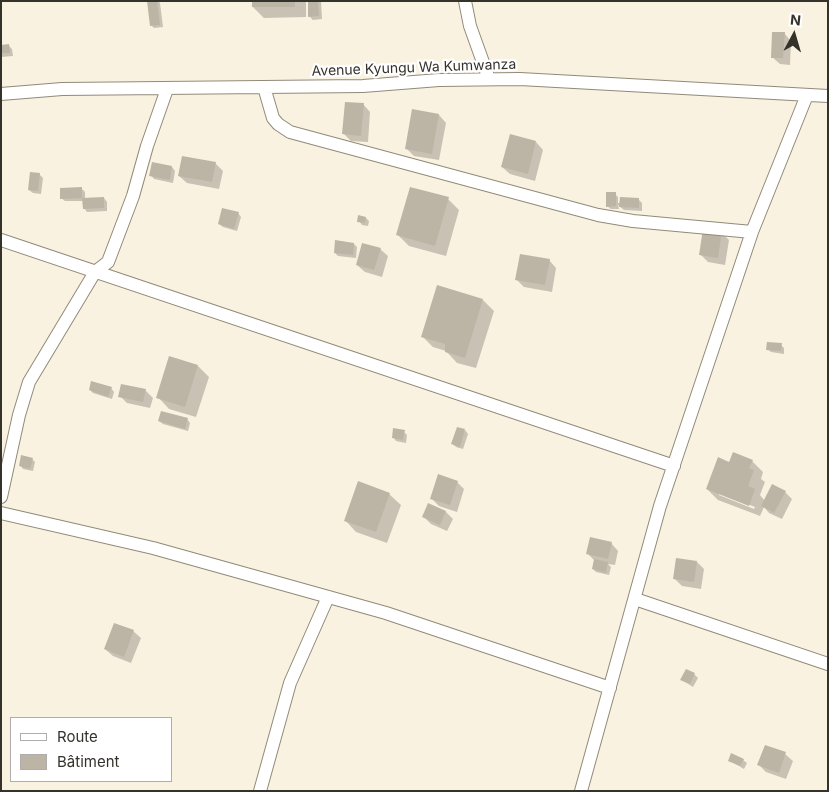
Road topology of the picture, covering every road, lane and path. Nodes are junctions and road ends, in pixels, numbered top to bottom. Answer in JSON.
{"nodes":[{"id":1,"x":465,"y":1,"type":"edge"},
{"id":2,"x":488,"y":79,"type":"junction"},
{"id":3,"x":264,"y":87,"type":"junction"},
{"id":4,"x":167,"y":89,"type":"junction"},
{"id":5,"x":1,"y":94,"type":"edge"},
{"id":6,"x":807,"y":95,"type":"junction"},
{"id":7,"x":828,"y":96,"type":"edge"},
{"id":8,"x":752,"y":232,"type":"junction"},
{"id":9,"x":1,"y":240,"type":"edge"},
{"id":10,"x":95,"y":272,"type":"junction"},
{"id":11,"x":674,"y":466,"type":"junction"},
{"id":12,"x":1,"y":497,"type":"edge"},
{"id":13,"x":1,"y":512,"type":"edge"},
{"id":14,"x":328,"y":597,"type":"junction"},
{"id":15,"x":635,"y":599,"type":"junction"},
{"id":16,"x":828,"y":664,"type":"edge"},
{"id":17,"x":610,"y":688,"type":"junction"},
{"id":18,"x":260,"y":791,"type":"edge"},
{"id":19,"x":581,"y":791,"type":"edge"}],
"edges":[{"from":1,"to":2,"type":"street"},
{"from":2,"to":3,"type":"street","name":"Avenue Kyungu Wa Kumwanza"},
{"from":2,"to":6,"type":"street","name":"Avenue Kyungu Wa Kumwanza"},
{"from":3,"to":4,"type":"street","name":"Avenue Kyungu Wa Kumwanza"},
{"from":3,"to":8,"type":"street"},
{"from":4,"to":5,"type":"street","name":"Avenue Kyungu Wa Kumwanza"},
{"from":4,"to":10,"type":"street"},
{"from":6,"to":7,"type":"street","name":"Avenue Kyungu Wa Kumwanza"},
{"from":6,"to":8,"type":"street"},
{"from":8,"to":11,"type":"street"},
{"from":9,"to":10,"type":"street"},
{"from":10,"to":11,"type":"street"},
{"from":10,"to":12,"type":"street"},
{"from":11,"to":15,"type":"street"},
{"from":13,"to":14,"type":"street"},
{"from":14,"to":17,"type":"street"},
{"from":14,"to":18,"type":"street"},
{"from":15,"to":16,"type":"street"},
{"from":15,"to":17,"type":"street"},
{"from":17,"to":19,"type":"street"}]}
